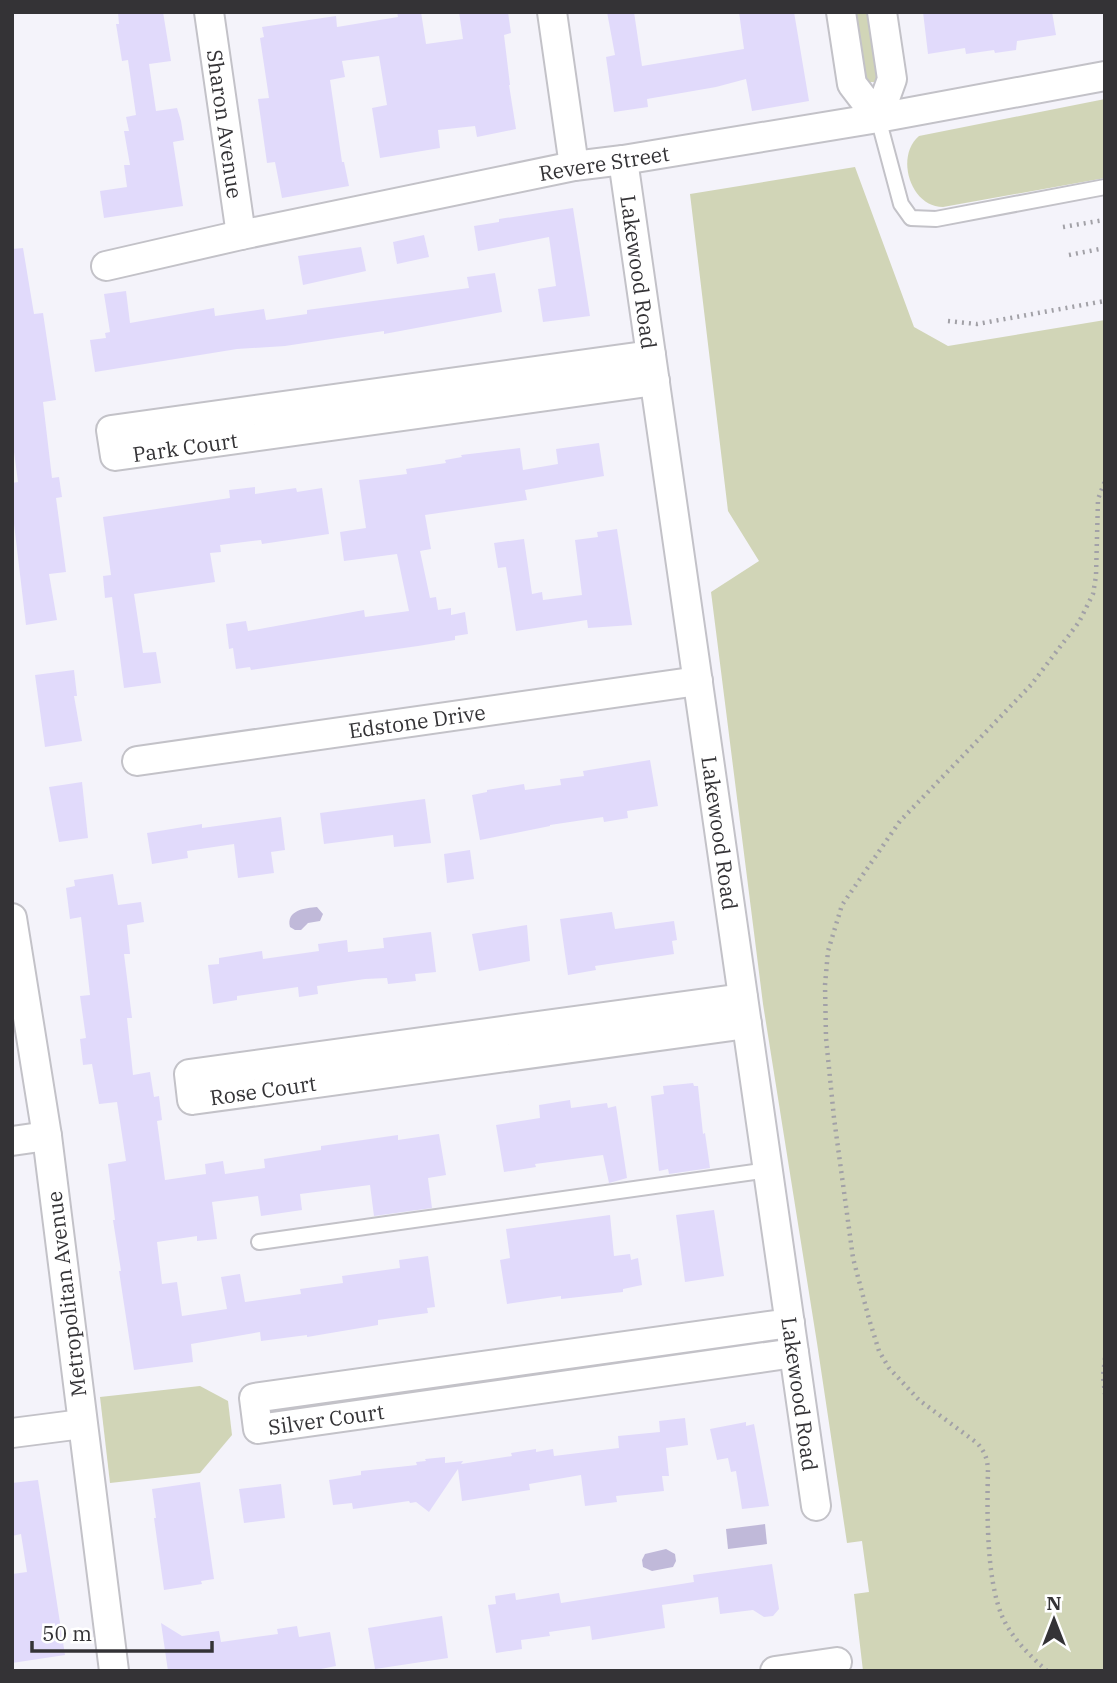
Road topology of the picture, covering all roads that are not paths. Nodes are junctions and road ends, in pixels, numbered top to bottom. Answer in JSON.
{"nodes":[{"id":1,"x":209,"y":12,"type":"edge"},
{"id":2,"x":552,"y":12,"type":"edge"},
{"id":3,"x":841,"y":12,"type":"edge"},
{"id":4,"x":882,"y":12,"type":"edge"},
{"id":5,"x":1105,"y":76,"type":"edge"},
{"id":6,"x":878,"y":118,"type":"junction"},
{"id":7,"x":623,"y":160,"type":"junction"},
{"id":8,"x":574,"y":166,"type":"junction"},
{"id":9,"x":1105,"y":187,"type":"edge"},
{"id":10,"x":242,"y":235,"type":"junction"},
{"id":11,"x":106,"y":266,"type":"dead end"},
{"id":12,"x":653,"y":368,"type":"junction"},
{"id":13,"x":357,"y":409,"type":"junction"},
{"id":14,"x":698,"y":681,"type":"junction"},
{"id":15,"x":137,"y":761,"type":"dead end"},
{"id":16,"x":12,"y":918,"type":"edge"},
{"id":17,"x":745,"y":1011,"type":"junction"},
{"id":18,"x":448,"y":1052,"type":"junction"},
{"id":19,"x":47,"y":1136,"type":"junction"},
{"id":20,"x":12,"y":1141,"type":"edge"},
{"id":21,"x":768,"y":1170,"type":"junction"},
{"id":22,"x":260,"y":1242,"type":"dead end"},
{"id":23,"x":790,"y":1323,"type":"junction"},
{"id":24,"x":794,"y":1353,"type":"junction"},
{"id":25,"x":492,"y":1380,"type":"junction"},
{"id":26,"x":82,"y":1424,"type":"junction"},
{"id":27,"x":12,"y":1433,"type":"edge"},
{"id":28,"x":817,"y":1506,"type":"dead end"},
{"id":29,"x":837,"y":1662,"type":"dead end"},
{"id":30,"x":114,"y":1671,"type":"edge"},
{"id":31,"x":775,"y":1671,"type":"edge"}],
"edges":[{"from":1,"to":10,"type":"street","name":"Sharon Avenue"},
{"from":2,"to":8,"type":"street"},
{"from":3,"to":6,"type":"street"},
{"from":4,"to":6,"type":"street"},
{"from":5,"to":6,"type":"street","name":"Revere Street"},
{"from":6,"to":7,"type":"street","name":"Revere Street"},
{"from":6,"to":9,"type":"lane"},
{"from":7,"to":8,"type":"street","name":"Revere Street"},
{"from":7,"to":12,"type":"street","name":"Lakewood Road"},
{"from":8,"to":10,"type":"street","name":"Revere Street"},
{"from":10,"to":11,"type":"street","name":"Revere Street"},
{"from":12,"to":13,"type":"street","name":"Park Court"},
{"from":12,"to":14,"type":"street","name":"Lakewood Road"},
{"from":13,"to":13,"type":"street","name":"Park Court"},
{"from":14,"to":15,"type":"street","name":"Edstone Drive"},
{"from":14,"to":17,"type":"street","name":"Lakewood Road"},
{"from":16,"to":19,"type":"street","name":"Metropolitan Avenue"},
{"from":17,"to":18,"type":"street","name":"Rose Court"},
{"from":17,"to":21,"type":"street","name":"Lakewood Road"},
{"from":18,"to":18,"type":"street","name":"Rose Court"},
{"from":19,"to":20,"type":"street"},
{"from":19,"to":26,"type":"street","name":"Metropolitan Avenue"},
{"from":21,"to":22,"type":"lane"},
{"from":21,"to":23,"type":"street","name":"Lakewood Road"},
{"from":23,"to":24,"type":"street","name":"Lakewood Road"},
{"from":23,"to":25,"type":"street","name":"Silver Court"},
{"from":24,"to":25,"type":"street","name":"Silver Court"},
{"from":24,"to":28,"type":"street","name":"Lakewood Road"},
{"from":25,"to":25,"type":"street","name":"Silver Court"},
{"from":26,"to":27,"type":"street"},
{"from":26,"to":30,"type":"street","name":"Metropolitan Avenue"},
{"from":29,"to":31,"type":"street"}]}
